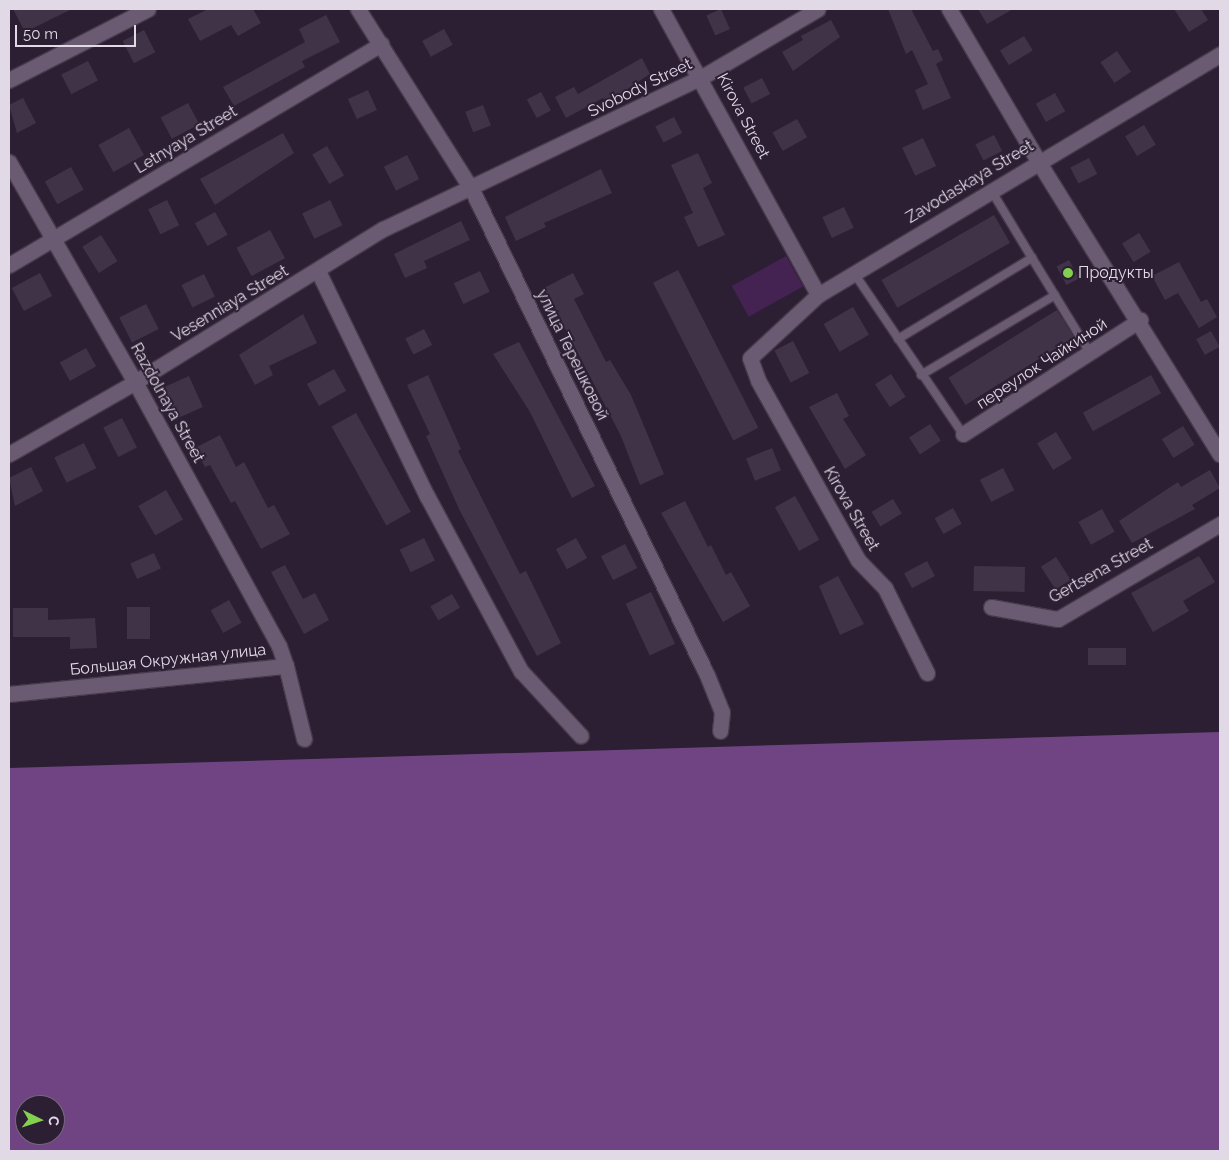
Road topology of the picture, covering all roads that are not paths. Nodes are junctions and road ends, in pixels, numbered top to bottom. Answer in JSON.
{"nodes":[{"id":1,"x":148,"y":9,"type":"edge"},
{"id":2,"x":358,"y":9,"type":"edge"},
{"id":3,"x":661,"y":9,"type":"edge"},
{"id":4,"x":818,"y":9,"type":"edge"},
{"id":5,"x":949,"y":9,"type":"edge"},
{"id":6,"x":381,"y":44,"type":"junction"},
{"id":7,"x":1220,"y":54,"type":"edge"},
{"id":8,"x":702,"y":77,"type":"junction"},
{"id":9,"x":9,"y":80,"type":"edge"},
{"id":10,"x":1038,"y":161,"type":"junction"},
{"id":11,"x":9,"y":162,"type":"edge"},
{"id":12,"x":472,"y":190,"type":"junction"},
{"id":13,"x":991,"y":190,"type":"junction"},
{"id":14,"x":54,"y":239,"type":"junction"},
{"id":15,"x":1032,"y":258,"type":"junction"},
{"id":16,"x":9,"y":265,"type":"edge"},
{"id":17,"x":318,"y":271,"type":"junction"},
{"id":18,"x":854,"y":273,"type":"junction"},
{"id":19,"x":818,"y":295,"type":"junction"},
{"id":20,"x":1055,"y":295,"type":"junction"},
{"id":21,"x":1140,"y":320,"type":"junction"},
{"id":22,"x":898,"y":339,"type":"junction"},
{"id":23,"x":1090,"y":353,"type":"junction"},
{"id":24,"x":750,"y":358,"type":"joint"},
{"id":25,"x":921,"y":375,"type":"junction"},
{"id":26,"x":136,"y":382,"type":"junction"},
{"id":27,"x":963,"y":434,"type":"joint"},
{"id":28,"x":9,"y":454,"type":"edge"},
{"id":29,"x":1220,"y":454,"type":"edge"},
{"id":30,"x":1220,"y":524,"type":"edge"},
{"id":31,"x":991,"y":607,"type":"dead end"},
{"id":32,"x":286,"y":666,"type":"junction"},
{"id":33,"x":927,"y":673,"type":"dead end"},
{"id":34,"x":9,"y":694,"type":"edge"},
{"id":35,"x":720,"y":731,"type":"dead end"},
{"id":36,"x":581,"y":736,"type":"dead end"},
{"id":37,"x":304,"y":739,"type":"dead end"}],
"edges":[{"from":1,"to":9,"type":"street"},
{"from":2,"to":6,"type":"street","name":"улица Терешковой"},
{"from":3,"to":8,"type":"street","name":"Kirova Street"},
{"from":4,"to":8,"type":"street","name":"Svobody Street"},
{"from":5,"to":10,"type":"street"},
{"from":6,"to":12,"type":"street","name":"улица Терешковой"},
{"from":6,"to":14,"type":"street","name":"Letnyaya Street"},
{"from":7,"to":10,"type":"street","name":"Zavodaskaya Street"},
{"from":8,"to":12,"type":"street","name":"Svobody Street"},
{"from":8,"to":19,"type":"street","name":"Kirova Street"},
{"from":10,"to":13,"type":"street","name":"Zavodaskaya Street"},
{"from":10,"to":21,"type":"street"},
{"from":11,"to":14,"type":"street","name":"Razdolnaya Street"},
{"from":12,"to":17,"type":"street","name":"Vesenniaya Street"},
{"from":12,"to":35,"type":"street","name":"улица Терешковой"},
{"from":13,"to":15,"type":"lane"},
{"from":13,"to":18,"type":"street","name":"Zavodaskaya Street"},
{"from":14,"to":16,"type":"street","name":"Letnyaya Street"},
{"from":14,"to":26,"type":"street","name":"Razdolnaya Street"},
{"from":15,"to":20,"type":"lane"},
{"from":15,"to":22,"type":"lane"},
{"from":17,"to":26,"type":"street","name":"Vesenniaya Street"},
{"from":17,"to":36,"type":"street"},
{"from":18,"to":19,"type":"street","name":"Zavodaskaya Street"},
{"from":18,"to":22,"type":"lane"},
{"from":19,"to":24,"type":"street","name":"Zavodaskaya Street"},
{"from":20,"to":23,"type":"lane"},
{"from":20,"to":25,"type":"lane"},
{"from":21,"to":23,"type":"street","name":"переулок Чайкиной"},
{"from":21,"to":29,"type":"street"},
{"from":22,"to":25,"type":"lane"},
{"from":23,"to":27,"type":"street","name":"переулок Чайкиной"},
{"from":24,"to":33,"type":"street","name":"Kirova Street"},
{"from":25,"to":27,"type":"lane"},
{"from":26,"to":28,"type":"street","name":"Vesenniaya Street"},
{"from":26,"to":32,"type":"street","name":"Razdolnaya Street"},
{"from":30,"to":31,"type":"street","name":"Gertsena Street"},
{"from":32,"to":34,"type":"street","name":"Большая Окружная улица"},
{"from":32,"to":37,"type":"street","name":"Большая Окружная улица"}]}
